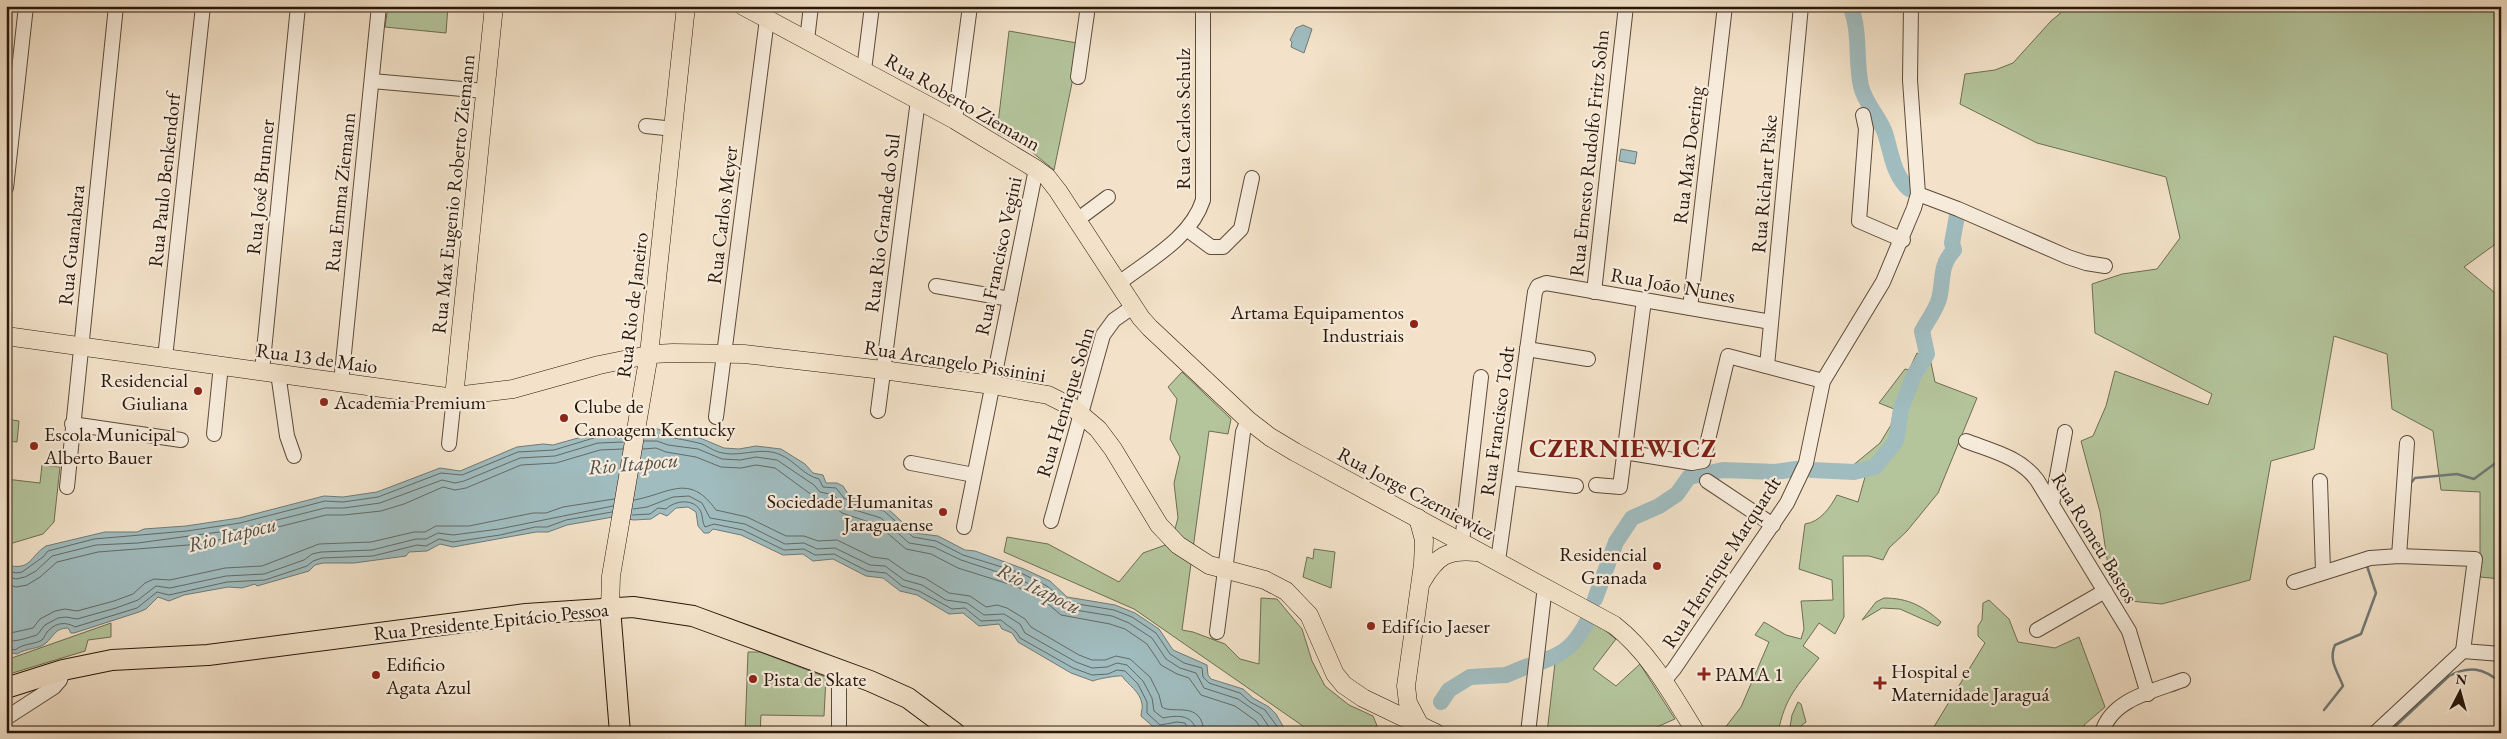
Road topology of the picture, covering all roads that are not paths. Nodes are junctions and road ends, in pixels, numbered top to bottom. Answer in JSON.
{"nodes":[{"id":1,"x":26,"y":6,"type":"edge"},
{"id":2,"x":116,"y":6,"type":"edge"},
{"id":3,"x":203,"y":6,"type":"edge"},
{"id":4,"x":298,"y":6,"type":"edge"},
{"id":5,"x":379,"y":6,"type":"edge"},
{"id":6,"x":494,"y":6,"type":"edge"},
{"id":7,"x":686,"y":6,"type":"edge"},
{"id":8,"x":743,"y":6,"type":"edge"},
{"id":9,"x":811,"y":6,"type":"edge"},
{"id":10,"x":872,"y":6,"type":"edge"},
{"id":11,"x":970,"y":6,"type":"edge"},
{"id":12,"x":1088,"y":6,"type":"edge"},
{"id":13,"x":1203,"y":6,"type":"edge"},
{"id":14,"x":1634,"y":6,"type":"edge"},
{"id":15,"x":1725,"y":6,"type":"edge"},
{"id":16,"x":1801,"y":6,"type":"edge"},
{"id":17,"x":1910,"y":6,"type":"edge"},
{"id":18,"x":1626,"y":13,"type":"edge"},
{"id":19,"x":767,"y":19,"type":"junction"},
{"id":20,"x":807,"y":40,"type":"junction"},
{"id":21,"x":864,"y":70,"type":"junction"},
{"id":22,"x":1078,"y":77,"type":"dead end"},
{"id":23,"x":372,"y":81,"type":"junction"},
{"id":24,"x":485,"y":91,"type":"junction"},
{"id":25,"x":918,"y":100,"type":"junction"},
{"id":26,"x":1863,"y":115,"type":"dead end"},
{"id":27,"x":956,"y":120,"type":"junction"},
{"id":28,"x":646,"y":126,"type":"dead end"},
{"id":29,"x":674,"y":129,"type":"junction"},
{"id":30,"x":1036,"y":169,"type":"junction"},
{"id":31,"x":1252,"y":178,"type":"dead end"},
{"id":32,"x":6,"y":188,"type":"edge"},
{"id":33,"x":1918,"y":194,"type":"junction"},
{"id":34,"x":1108,"y":197,"type":"dead end"},
{"id":35,"x":1077,"y":220,"type":"junction"},
{"id":36,"x":1188,"y":230,"type":"junction"},
{"id":37,"x":1903,"y":240,"type":"junction"},
{"id":38,"x":2105,"y":266,"type":"dead end"},
{"id":39,"x":1118,"y":283,"type":"junction"},
{"id":40,"x":936,"y":286,"type":"dead end"},
{"id":41,"x":1538,"y":286,"type":"joint"},
{"id":42,"x":1594,"y":292,"type":"junction"},
{"id":43,"x":1010,"y":299,"type":"junction"},
{"id":44,"x":1644,"y":300,"type":"junction"},
{"id":45,"x":1134,"y":306,"type":"junction"},
{"id":46,"x":1690,"y":308,"type":"junction"},
{"id":47,"x":1771,"y":322,"type":"junction"},
{"id":48,"x":6,"y":336,"type":"edge"},
{"id":49,"x":81,"y":346,"type":"junction"},
{"id":50,"x":1527,"y":349,"type":"junction"},
{"id":51,"x":724,"y":353,"type":"junction"},
{"id":52,"x":649,"y":354,"type":"junction"},
{"id":53,"x":165,"y":358,"type":"junction"},
{"id":54,"x":1588,"y":359,"type":"dead end"},
{"id":55,"x":619,"y":361,"type":"junction"},
{"id":56,"x":221,"y":366,"type":"junction"},
{"id":57,"x":1767,"y":366,"type":"junction"},
{"id":58,"x":883,"y":370,"type":"junction"},
{"id":59,"x":270,"y":372,"type":"junction"},
{"id":60,"x":1481,"y":377,"type":"dead end"},
{"id":61,"x":1823,"y":381,"type":"junction"},
{"id":62,"x":341,"y":382,"type":"junction"},
{"id":63,"x":644,"y":382,"type":"junction"},
{"id":64,"x":992,"y":385,"type":"junction"},
{"id":65,"x":454,"y":391,"type":"junction"},
{"id":66,"x":878,"y":411,"type":"dead end"},
{"id":67,"x":1080,"y":413,"type":"junction"},
{"id":68,"x":716,"y":417,"type":"dead end"},
{"id":69,"x":1248,"y":420,"type":"junction"},
{"id":70,"x":72,"y":424,"type":"junction"},
{"id":71,"x":2065,"y":432,"type":"dead end"},
{"id":72,"x":214,"y":434,"type":"dead end"},
{"id":73,"x":181,"y":440,"type":"dead end"},
{"id":74,"x":1966,"y":441,"type":"dead end"},
{"id":75,"x":2407,"y":443,"type":"dead end"},
{"id":76,"x":449,"y":444,"type":"dead end"},
{"id":77,"x":1624,"y":452,"type":"junction"},
{"id":78,"x":294,"y":456,"type":"dead end"},
{"id":79,"x":911,"y":463,"type":"dead end"},
{"id":80,"x":974,"y":475,"type":"junction"},
{"id":81,"x":1510,"y":478,"type":"junction"},
{"id":82,"x":1707,"y":481,"type":"dead end"},
{"id":83,"x":2320,"y":481,"type":"dead end"},
{"id":84,"x":1596,"y":485,"type":"dead end"},
{"id":85,"x":1576,"y":486,"type":"dead end"},
{"id":86,"x":67,"y":487,"type":"dead end"},
{"id":87,"x":2052,"y":504,"type":"junction"},
{"id":88,"x":1418,"y":518,"type":"junction"},
{"id":89,"x":1051,"y":521,"type":"dead end"},
{"id":90,"x":1773,"y":525,"type":"junction"},
{"id":91,"x":964,"y":527,"type":"dead end"},
{"id":92,"x":1462,"y":542,"type":"junction"},
{"id":93,"x":1481,"y":552,"type":"junction"},
{"id":94,"x":2399,"y":556,"type":"junction"},
{"id":95,"x":1498,"y":561,"type":"junction"},
{"id":96,"x":1224,"y":570,"type":"junction"},
{"id":97,"x":2323,"y":571,"type":"junction"},
{"id":98,"x":1421,"y":581,"type":"junction"},
{"id":99,"x":2294,"y":582,"type":"dead end"},
{"id":100,"x":1545,"y":586,"type":"junction"},
{"id":101,"x":2106,"y":591,"type":"junction"},
{"id":102,"x":610,"y":608,"type":"junction"},
{"id":103,"x":2037,"y":630,"type":"dead end"},
{"id":104,"x":1217,"y":632,"type":"dead end"},
{"id":105,"x":2463,"y":651,"type":"junction"},
{"id":106,"x":2501,"y":654,"type":"edge"},
{"id":107,"x":839,"y":669,"type":"junction"},
{"id":108,"x":62,"y":670,"type":"junction"},
{"id":109,"x":2183,"y":680,"type":"dead end"},
{"id":110,"x":1664,"y":682,"type":"junction"},
{"id":111,"x":1406,"y":686,"type":"junction"},
{"id":112,"x":6,"y":688,"type":"edge"},
{"id":113,"x":2148,"y":694,"type":"junction"},
{"id":114,"x":1372,"y":702,"type":"junction"},
{"id":115,"x":6,"y":718,"type":"edge"},
{"id":116,"x":1419,"y":724,"type":"junction"},
{"id":117,"x":948,"y":730,"type":"edge"},
{"id":118,"x":620,"y":733,"type":"edge"},
{"id":119,"x":838,"y":733,"type":"edge"},
{"id":120,"x":1436,"y":733,"type":"edge"},
{"id":121,"x":1528,"y":733,"type":"edge"},
{"id":122,"x":1696,"y":733,"type":"edge"},
{"id":123,"x":2102,"y":733,"type":"edge"},
{"id":124,"x":2375,"y":733,"type":"edge"}],
"edges":[{"from":1,"to":32,"type":"street"},
{"from":2,"to":49,"type":"street","name":"Rua Guanabara"},
{"from":3,"to":53,"type":"street","name":"Rua Paulo Benkendorf"},
{"from":4,"to":59,"type":"street","name":"Rua José Brunner"},
{"from":5,"to":23,"type":"street","name":"Rua Emma Ziemann"},
{"from":6,"to":24,"type":"main road","name":"Rua Max Eugenio Roberto Ziemann"},
{"from":7,"to":29,"type":"main road","name":"Rua Rio de Janeiro"},
{"from":8,"to":19,"type":"main road","name":"Rua Roberto Ziemann"},
{"from":9,"to":20,"type":"street"},
{"from":10,"to":21,"type":"street"},
{"from":11,"to":27,"type":"street"},
{"from":12,"to":22,"type":"street"},
{"from":13,"to":36,"type":"street","name":"Rua Carlos Schulz"},
{"from":14,"to":18,"type":"street","name":"Rua Ernesto Rudolfo Fritz Sohn"},
{"from":15,"to":46,"type":"street","name":"Rua Max Doering"},
{"from":16,"to":47,"type":"street","name":"Rua Richart Piske"},
{"from":17,"to":33,"type":"street","name":"Rua Henrique Marquardt"},
{"from":18,"to":42,"type":"street","name":"Rua Ernesto Rudolfo Fritz Sohn"},
{"from":19,"to":20,"type":"main road","name":"Rua Roberto Ziemann"},
{"from":19,"to":51,"type":"street","name":"Rua Carlos Meyer"},
{"from":20,"to":21,"type":"main road","name":"Rua Roberto Ziemann"},
{"from":21,"to":25,"type":"main road","name":"Rua Roberto Ziemann"},
{"from":23,"to":24,"type":"street"},
{"from":23,"to":62,"type":"street","name":"Rua Emma Ziemann"},
{"from":24,"to":65,"type":"main road","name":"Rua Max Eugenio Roberto Ziemann"},
{"from":25,"to":27,"type":"main road","name":"Rua Roberto Ziemann"},
{"from":25,"to":58,"type":"street","name":"Rua Rio Grande do Sul"},
{"from":26,"to":37,"type":"street"},
{"from":27,"to":30,"type":"main road","name":"Rua Roberto Ziemann"},
{"from":28,"to":29,"type":"street"},
{"from":29,"to":52,"type":"main road","name":"Rua Rio de Janeiro"},
{"from":30,"to":35,"type":"main road","name":"Rua Roberto Ziemann"},
{"from":30,"to":43,"type":"street","name":"Rua Francisco Vegini"},
{"from":31,"to":36,"type":"street"},
{"from":33,"to":37,"type":"street","name":"Rua Henrique Marquardt"},
{"from":33,"to":38,"type":"street"},
{"from":34,"to":35,"type":"street"},
{"from":35,"to":39,"type":"main road","name":"Rua Roberto Ziemann"},
{"from":36,"to":39,"type":"street","name":"Rua Carlos Schulz"},
{"from":37,"to":61,"type":"street","name":"Rua Henrique Marquardt"},
{"from":39,"to":45,"type":"main road","name":"Rua Jorge Czerniewicz"},
{"from":40,"to":43,"type":"street"},
{"from":41,"to":42,"type":"street","name":"Rua João Nunes"},
{"from":41,"to":50,"type":"street","name":"Rua Francisco Todt"},
{"from":42,"to":44,"type":"street","name":"Rua João Nunes"},
{"from":43,"to":64,"type":"street","name":"Rua Francisco Vegini"},
{"from":44,"to":46,"type":"street","name":"Rua João Nunes"},
{"from":44,"to":77,"type":"street"},
{"from":45,"to":67,"type":"street","name":"Rua Henrique Sohn"},
{"from":45,"to":69,"type":"main road","name":"Rua Jorge Czerniewicz"},
{"from":46,"to":47,"type":"street","name":"Rua João Nunes"},
{"from":47,"to":57,"type":"street","name":"Rua Richart Piske"},
{"from":48,"to":49,"type":"main road","name":"Rua 13 de Maio"},
{"from":49,"to":53,"type":"main road","name":"Rua 13 de Maio"},
{"from":49,"to":70,"type":"street","name":"Rua Guanabara"},
{"from":50,"to":54,"type":"street"},
{"from":50,"to":81,"type":"street","name":"Rua Francisco Todt"},
{"from":51,"to":52,"type":"main road","name":"Rua Arcangelo Pissinini"},
{"from":51,"to":58,"type":"main road","name":"Rua Arcangelo Pissinini"},
{"from":51,"to":68,"type":"street","name":"Rua Carlos Meyer"},
{"from":52,"to":55,"type":"main road","name":"Rua 13 de Maio"},
{"from":52,"to":63,"type":"main road","name":"Rua Rio de Janeiro"},
{"from":53,"to":56,"type":"main road","name":"Rua 13 de Maio"},
{"from":55,"to":63,"type":"main road"},
{"from":55,"to":65,"type":"main road","name":"Rua 13 de Maio"},
{"from":56,"to":59,"type":"main road","name":"Rua 13 de Maio"},
{"from":56,"to":72,"type":"street"},
{"from":57,"to":61,"type":"street"},
{"from":57,"to":77,"type":"street"},
{"from":58,"to":64,"type":"main road","name":"Rua Arcangelo Pissinini"},
{"from":58,"to":66,"type":"street","name":"Rua Rio Grande do Sul"},
{"from":59,"to":62,"type":"main road","name":"Rua 13 de Maio"},
{"from":59,"to":78,"type":"street","name":"Rua José Brunner"},
{"from":60,"to":92,"type":"street"},
{"from":61,"to":90,"type":"street","name":"Rua Henrique Marquardt"},
{"from":62,"to":65,"type":"main road","name":"Rua 13 de Maio"},
{"from":63,"to":102,"type":"main road","name":"Rua Rio de Janeiro"},
{"from":64,"to":67,"type":"main road","name":"Rua Arcangelo Pissinini"},
{"from":64,"to":80,"type":"street","name":"Rua Francisco Vegini"},
{"from":65,"to":76,"type":"street","name":"Rua Max Eugenio Roberto Ziemann"},
{"from":67,"to":89,"type":"street","name":"Rua Henrique Sohn"},
{"from":67,"to":96,"type":"main road","name":"Rua Arcangelo Pissinini"},
{"from":69,"to":88,"type":"main road","name":"Rua Jorge Czerniewicz"},
{"from":69,"to":96,"type":"street"},
{"from":70,"to":73,"type":"street"},
{"from":70,"to":86,"type":"street","name":"Rua Guanabara"},
{"from":71,"to":87,"type":"street"},
{"from":74,"to":87,"type":"street","name":"Rua Romeu Bastos"},
{"from":75,"to":94,"type":"street"},
{"from":77,"to":84,"type":"street"},
{"from":79,"to":80,"type":"street"},
{"from":80,"to":91,"type":"street","name":"Rua Francisco Vegini"},
{"from":81,"to":85,"type":"street"},
{"from":81,"to":95,"type":"street","name":"Rua Francisco Todt"},
{"from":82,"to":90,"type":"street"},
{"from":83,"to":97,"type":"street"},
{"from":87,"to":101,"type":"street","name":"Rua Romeu Bastos"},
{"from":88,"to":92,"type":"main road","name":"Rua Jorge Czerniewicz"},
{"from":88,"to":98,"type":"main road"},
{"from":90,"to":110,"type":"street","name":"Rua Henrique Marquardt"},
{"from":92,"to":93,"type":"main road","name":"Rua Jorge Czerniewicz"},
{"from":93,"to":95,"type":"main road","name":"Rua Jorge Czerniewicz"},
{"from":93,"to":98,"type":"main road"},
{"from":94,"to":97,"type":"street"},
{"from":94,"to":105,"type":"street"},
{"from":95,"to":100,"type":"main road","name":"Rua Jorge Czerniewicz"},
{"from":96,"to":104,"type":"street"},
{"from":96,"to":114,"type":"main road","name":"Rua Arcangelo Pissinini"},
{"from":97,"to":99,"type":"street"},
{"from":98,"to":111,"type":"main road"},
{"from":100,"to":110,"type":"main road","name":"Rua Jorge Czerniewicz"},
{"from":100,"to":121,"type":"street"},
{"from":101,"to":103,"type":"street"},
{"from":101,"to":113,"type":"street","name":"Rua Romeu Bastos"},
{"from":102,"to":107,"type":"highway","name":"Rua Presidente Epitácio Pessoa"},
{"from":102,"to":108,"type":"highway","name":"Rua Presidente Epitácio Pessoa"},
{"from":102,"to":118,"type":"highway"},
{"from":105,"to":106,"type":"street"},
{"from":105,"to":124,"type":"street"},
{"from":107,"to":117,"type":"highway","name":"Rua Presidente Epitácio Pessoa"},
{"from":107,"to":119,"type":"street"},
{"from":108,"to":112,"type":"highway","name":"Rua Presidente Epitácio Pessoa"},
{"from":108,"to":115,"type":"street"},
{"from":109,"to":113,"type":"street"},
{"from":110,"to":122,"type":"main road","name":"Rua Jorge Czerniewicz"},
{"from":111,"to":114,"type":"main road"},
{"from":111,"to":116,"type":"main road"},
{"from":113,"to":123,"type":"street"},
{"from":114,"to":116,"type":"main road","name":"Rua Arcangelo Pissinini"},
{"from":116,"to":120,"type":"main road","name":"Rua Arcangelo Pissinini"}]}
